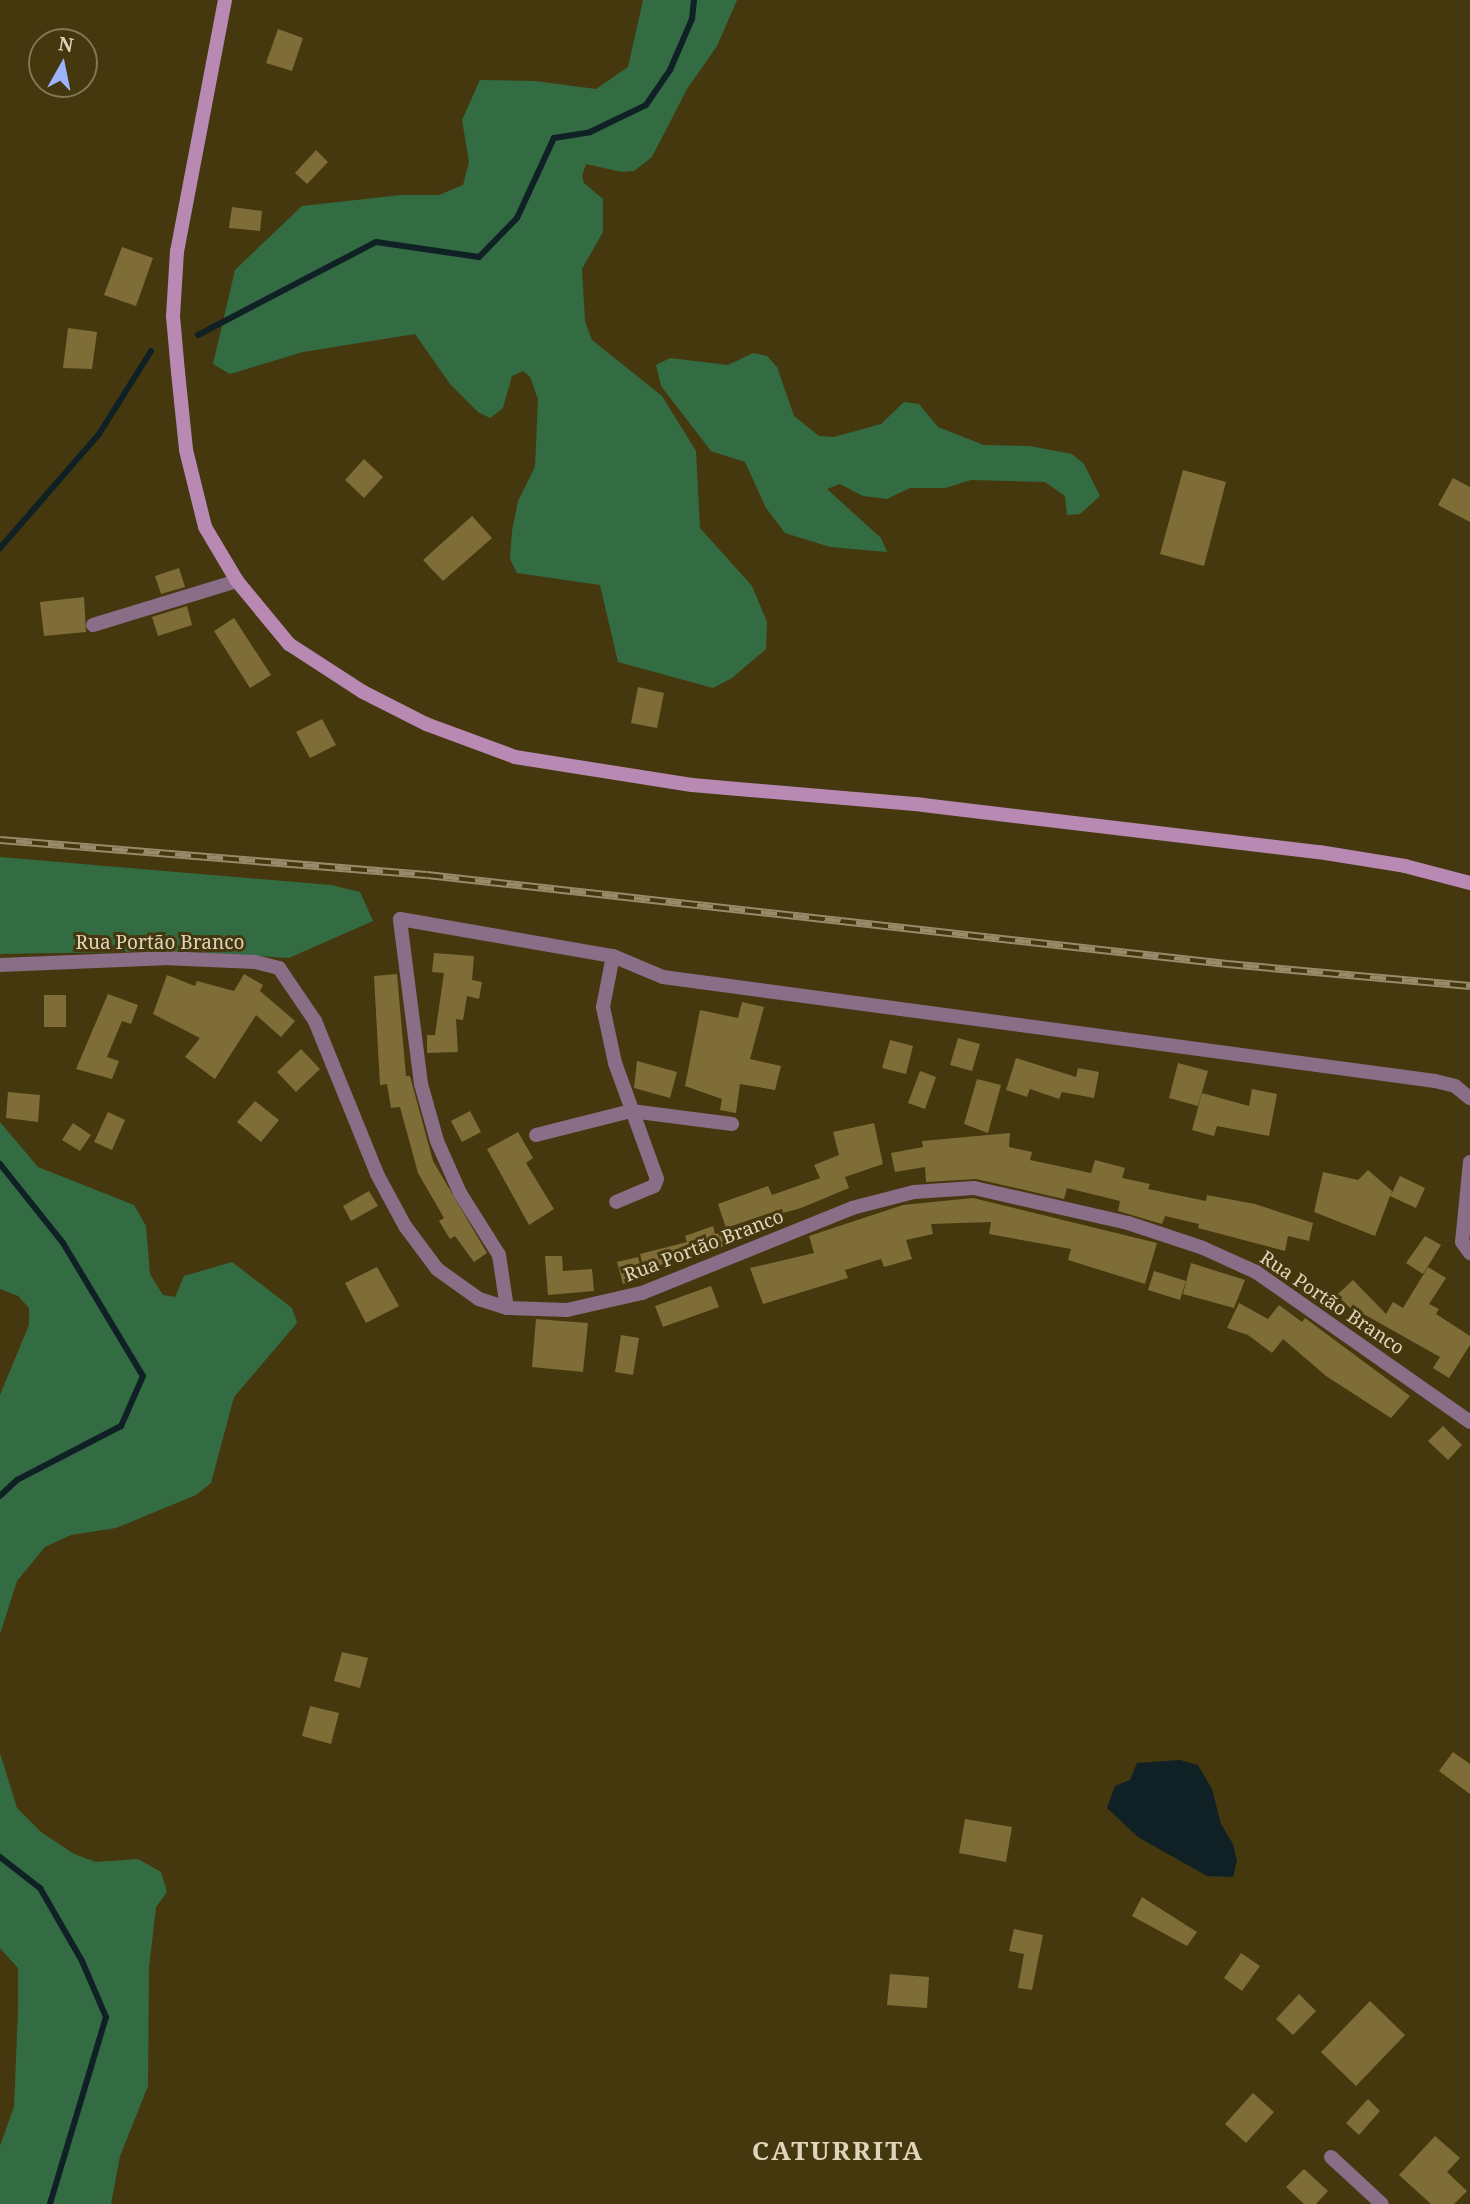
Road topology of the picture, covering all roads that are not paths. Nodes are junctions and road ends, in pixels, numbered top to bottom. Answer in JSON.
{"nodes":[{"id":1,"x":225,"y":0,"type":"edge"},
{"id":2,"x":237,"y":581,"type":"junction"},
{"id":3,"x":93,"y":625,"type":"dead end"},
{"id":4,"x":1470,"y":883,"type":"edge"},
{"id":5,"x":614,"y":956,"type":"junction"},
{"id":6,"x":0,"y":965,"type":"edge"},
{"id":7,"x":1470,"y":1097,"type":"edge"},
{"id":8,"x":631,"y":1111,"type":"junction"},
{"id":9,"x":732,"y":1124,"type":"dead end"},
{"id":10,"x":536,"y":1135,"type":"dead end"},
{"id":11,"x":1470,"y":1162,"type":"edge"},
{"id":12,"x":616,"y":1202,"type":"dead end"},
{"id":13,"x":1470,"y":1254,"type":"edge"},
{"id":14,"x":508,"y":1308,"type":"junction"},
{"id":15,"x":1470,"y":1422,"type":"edge"},
{"id":16,"x":1331,"y":2157,"type":"dead end"},
{"id":17,"x":1382,"y":2204,"type":"edge"}],
"edges":[{"from":1,"to":2,"type":"main road"},
{"from":2,"to":3,"type":"street"},
{"from":2,"to":4,"type":"main road"},
{"from":5,"to":7,"type":"street"},
{"from":5,"to":8,"type":"street"},
{"from":5,"to":14,"type":"street"},
{"from":6,"to":14,"type":"street","name":"Rua Portão Branco"},
{"from":8,"to":9,"type":"street"},
{"from":8,"to":10,"type":"street"},
{"from":8,"to":12,"type":"street"},
{"from":11,"to":13,"type":"street"},
{"from":14,"to":15,"type":"street","name":"Rua Portão Branco"},
{"from":16,"to":17,"type":"street"}]}
